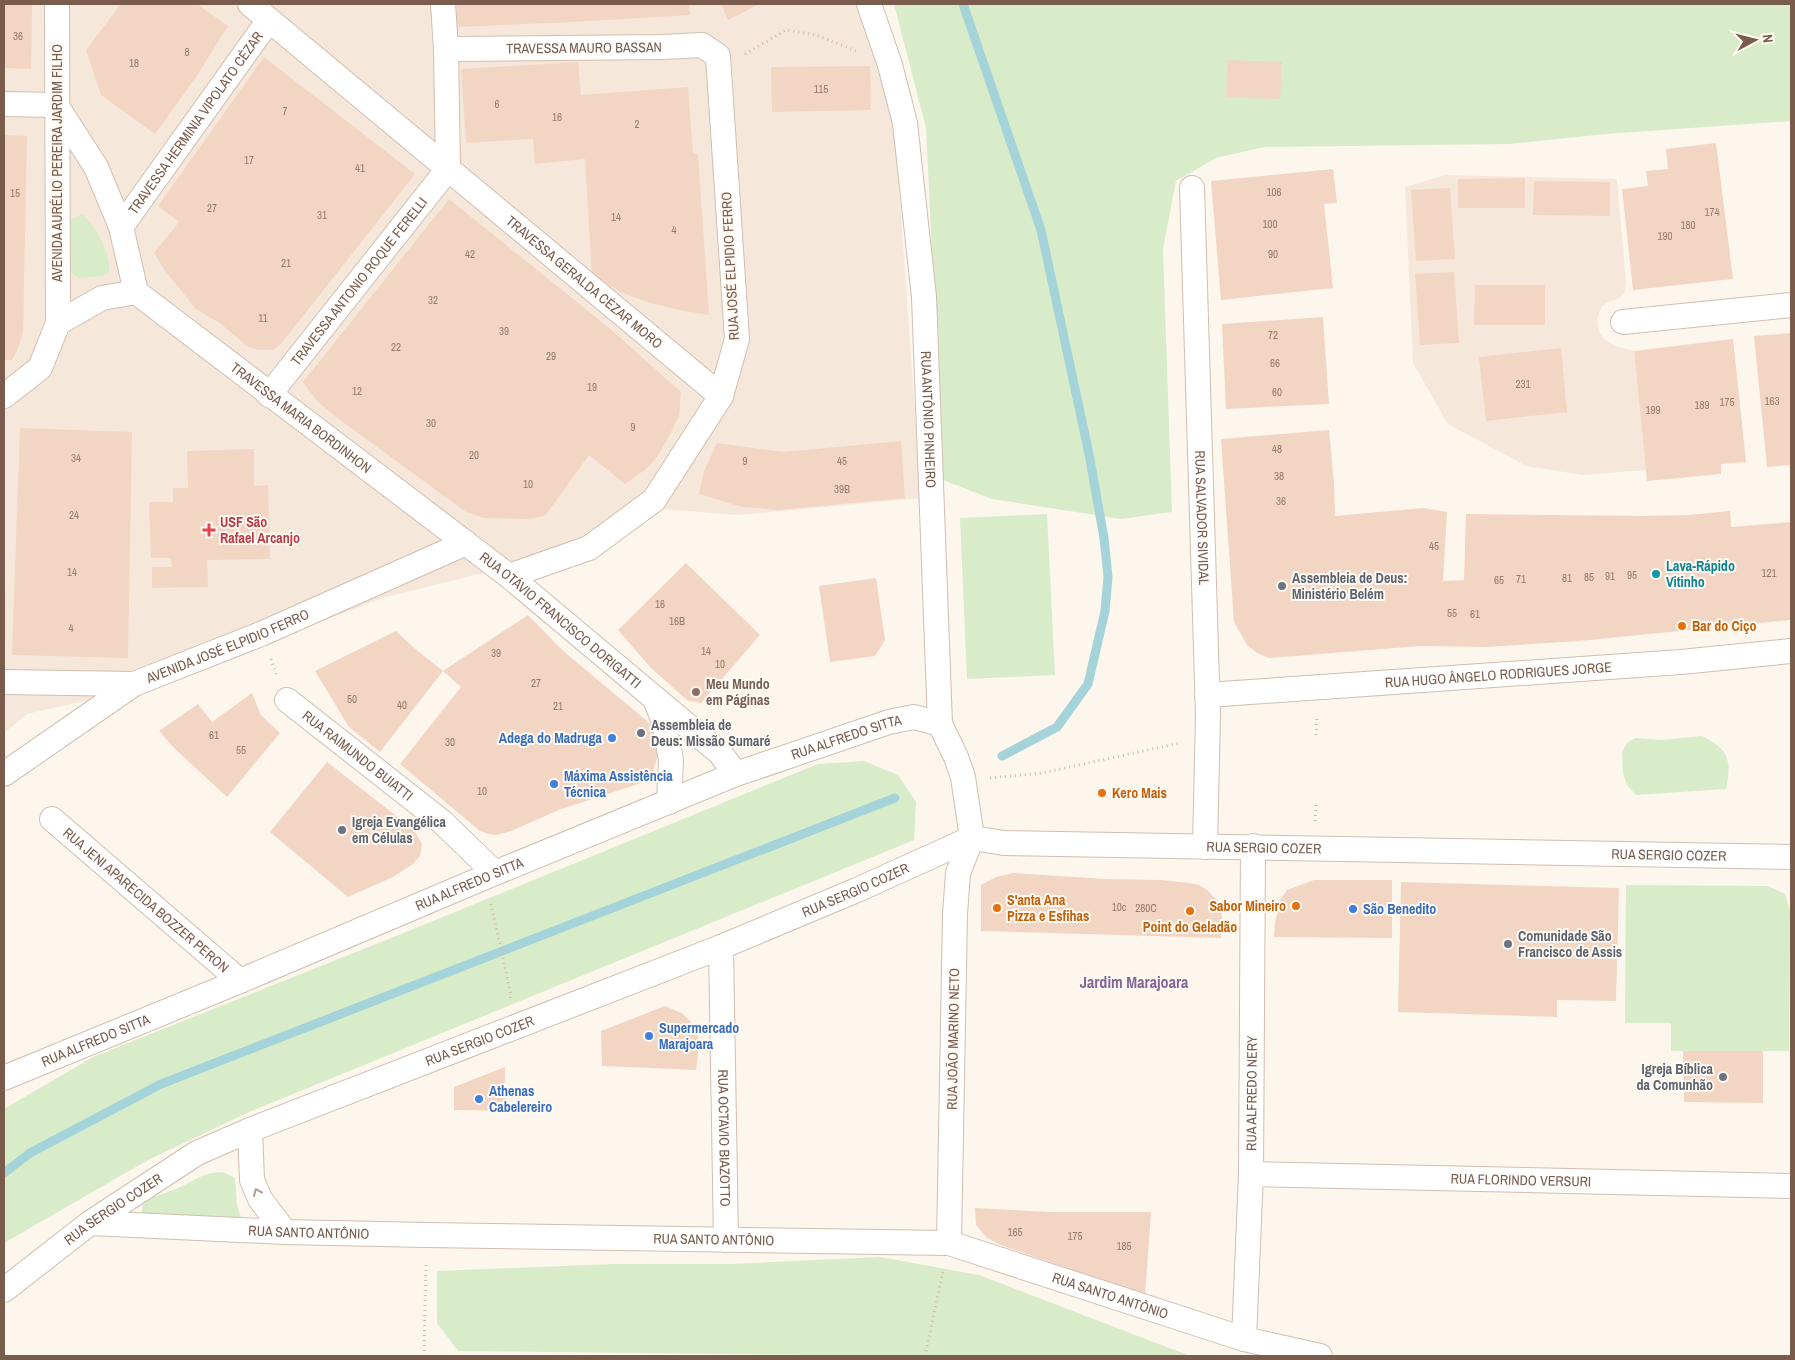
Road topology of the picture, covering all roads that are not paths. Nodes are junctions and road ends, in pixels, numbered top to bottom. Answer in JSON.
{"nodes":[{"id":1,"x":57,"y":4,"type":"edge"},
{"id":2,"x":250,"y":4,"type":"edge"},
{"id":3,"x":443,"y":4,"type":"edge"},
{"id":4,"x":869,"y":4,"type":"edge"},
{"id":5,"x":269,"y":20,"type":"junction"},
{"id":6,"x":446,"y":49,"type":"junction"},
{"id":7,"x":718,"y":63,"type":"joint"},
{"id":8,"x":4,"y":104,"type":"edge"},
{"id":9,"x":56,"y":105,"type":"junction"},
{"id":10,"x":448,"y":168,"type":"junction"},
{"id":11,"x":1192,"y":188,"type":"dead end"},
{"id":12,"x":121,"y":227,"type":"junction"},
{"id":13,"x":136,"y":292,"type":"junction"},
{"id":14,"x":1791,"y":305,"type":"edge"},
{"id":15,"x":1623,"y":322,"type":"dead end"},
{"id":16,"x":58,"y":323,"type":"junction"},
{"id":17,"x":270,"y":395,"type":"junction"},
{"id":18,"x":4,"y":396,"type":"edge"},
{"id":19,"x":721,"y":396,"type":"junction"},
{"id":20,"x":4,"y":405,"type":"edge"},
{"id":21,"x":466,"y":544,"type":"junction"},
{"id":22,"x":509,"y":576,"type":"junction"},
{"id":23,"x":1791,"y":651,"type":"edge"},
{"id":24,"x":4,"y":682,"type":"edge"},
{"id":25,"x":134,"y":684,"type":"junction"},
{"id":26,"x":1207,"y":695,"type":"junction"},
{"id":27,"x":654,"y":697,"type":"junction"},
{"id":28,"x":287,"y":700,"type":"road end"},
{"id":29,"x":940,"y":724,"type":"junction"},
{"id":30,"x":4,"y":774,"type":"edge"},
{"id":31,"x":736,"y":774,"type":"junction"},
{"id":32,"x":669,"y":802,"type":"junction"},
{"id":33,"x":52,"y":819,"type":"dead end"},
{"id":34,"x":972,"y":838,"type":"junction"},
{"id":35,"x":1253,"y":846,"type":"junction"},
{"id":36,"x":1204,"y":847,"type":"junction"},
{"id":37,"x":1791,"y":857,"type":"edge"},
{"id":38,"x":490,"y":875,"type":"junction"},
{"id":39,"x":721,"y":947,"type":"junction"},
{"id":40,"x":240,"y":981,"type":"junction"},
{"id":41,"x":4,"y":1078,"type":"edge"},
{"id":42,"x":250,"y":1130,"type":"junction"},
{"id":43,"x":1251,"y":1174,"type":"junction"},
{"id":44,"x":1791,"y":1186,"type":"edge"},
{"id":45,"x":90,"y":1223,"type":"junction"},
{"id":46,"x":285,"y":1232,"type":"junction"},
{"id":47,"x":726,"y":1240,"type":"junction"},
{"id":48,"x":950,"y":1243,"type":"junction"},
{"id":49,"x":4,"y":1290,"type":"edge"},
{"id":50,"x":1244,"y":1339,"type":"junction"},
{"id":51,"x":1320,"y":1356,"type":"edge"}],
"edges":[{"from":1,"to":9,"type":"street","name":"AVENIDA AURÉLIO PEREIRA JARDIM FILHO"},
{"from":2,"to":5,"type":"street","name":"TRAVESSA GERALDA CÉZAR MORO"},
{"from":3,"to":6,"type":"street"},
{"from":4,"to":29,"type":"street","name":"RUA ANTÔNIO PINHEIRO"},
{"from":5,"to":10,"type":"street","name":"TRAVESSA GERALDA CÉZAR MORO"},
{"from":5,"to":12,"type":"street","name":"TRAVESSA HERMINIA VIPOLATO CÉZAR"},
{"from":6,"to":7,"type":"street","name":"TRAVESSA MAURO BASSAN"},
{"from":6,"to":10,"type":"street"},
{"from":7,"to":19,"type":"street","name":"RUA JOSÉ ELPIDIO FERRO"},
{"from":8,"to":9,"type":"street"},
{"from":9,"to":12,"type":"street"},
{"from":9,"to":16,"type":"street","name":"AVENIDA AURÉLIO PEREIRA JARDIM FILHO"},
{"from":10,"to":17,"type":"street","name":"TRAVESSA ANTONIO ROQUE FERELLI"},
{"from":10,"to":19,"type":"street","name":"TRAVESSA GERALDA CÉZAR MORO"},
{"from":11,"to":26,"type":"street","name":"RUA SALVADOR SIVIDAL"},
{"from":12,"to":13,"type":"street"},
{"from":13,"to":16,"type":"street"},
{"from":13,"to":17,"type":"street","name":"TRAVESSA MARIA BORDINHON"},
{"from":14,"to":15,"type":"street"},
{"from":16,"to":18,"type":"street"},
{"from":17,"to":21,"type":"street","name":"TRAVESSA MARIA BORDINHON"},
{"from":18,"to":20,"type":"street"},
{"from":19,"to":22,"type":"street","name":"RUA JOSÉ ELPIDIO FERRO"},
{"from":21,"to":22,"type":"street","name":"RUA OTÁVIO FRANCISCO DORIGATTI"},
{"from":21,"to":25,"type":"street","name":"AVENIDA JOSÉ ELPIDIO FERRO"},
{"from":22,"to":27,"type":"street","name":"RUA OTÁVIO FRANCISCO DORIGATTI"},
{"from":23,"to":26,"type":"street","name":"RUA HUGO ÂNGELO RODRIGUES JORGE"},
{"from":24,"to":25,"type":"street"},
{"from":25,"to":30,"type":"street","name":"AVENIDA JOSÉ ELPIDIO FERRO"},
{"from":26,"to":36,"type":"street","name":"RUA SALVADOR SIVIDAL"},
{"from":27,"to":31,"type":"street","name":"RUA OTÁVIO FRANCISCO DORIGATTI"},
{"from":27,"to":32,"type":"street","name":"RUA OTÁVIO FRANCISCO DORIGATTI"},
{"from":28,"to":38,"type":"street","name":"RUA RAIMUNDO BUIATTI"},
{"from":29,"to":31,"type":"street","name":"RUA ALFREDO SITTA"},
{"from":29,"to":34,"type":"street","name":"RUA ANTÔNIO PINHEIRO"},
{"from":31,"to":32,"type":"street","name":"RUA ALFREDO SITTA"},
{"from":32,"to":38,"type":"street","name":"RUA ALFREDO SITTA"},
{"from":33,"to":40,"type":"street","name":"RUA JENI APARECIDA BOZZER PERON"},
{"from":34,"to":36,"type":"street","name":"RUA SERGIO COZER"},
{"from":34,"to":39,"type":"street","name":"RUA SERGIO COZER"},
{"from":34,"to":48,"type":"street","name":"RUA JOÃO MARINO NETO"},
{"from":35,"to":36,"type":"street","name":"RUA SERGIO COZER"},
{"from":35,"to":37,"type":"street","name":"RUA SERGIO COZER"},
{"from":35,"to":43,"type":"street","name":"RUA ALFREDO NERY"},
{"from":38,"to":40,"type":"street","name":"RUA ALFREDO SITTA"},
{"from":39,"to":42,"type":"street","name":"RUA SERGIO COZER"},
{"from":39,"to":47,"type":"street","name":"RUA OCTAVIO BIAZOTTO"},
{"from":40,"to":41,"type":"street","name":"RUA ALFREDO SITTA"},
{"from":42,"to":45,"type":"street","name":"RUA SERGIO COZER"},
{"from":46,"to":42,"type":"street","one_way":true},
{"from":43,"to":44,"type":"street","name":"RUA FLORINDO VERSURI"},
{"from":43,"to":50,"type":"street","name":"RUA ALFREDO NERY"},
{"from":45,"to":46,"type":"street","name":"RUA SANTO ANTÔNIO"},
{"from":45,"to":49,"type":"street","name":"RUA SERGIO COZER"},
{"from":46,"to":47,"type":"street","name":"RUA SANTO ANTÔNIO"},
{"from":47,"to":48,"type":"street","name":"RUA SANTO ANTÔNIO"},
{"from":48,"to":50,"type":"street","name":"RUA SANTO ANTÔNIO"},
{"from":50,"to":51,"type":"street","name":"RUA SANTO ANTÔNIO"}]}
